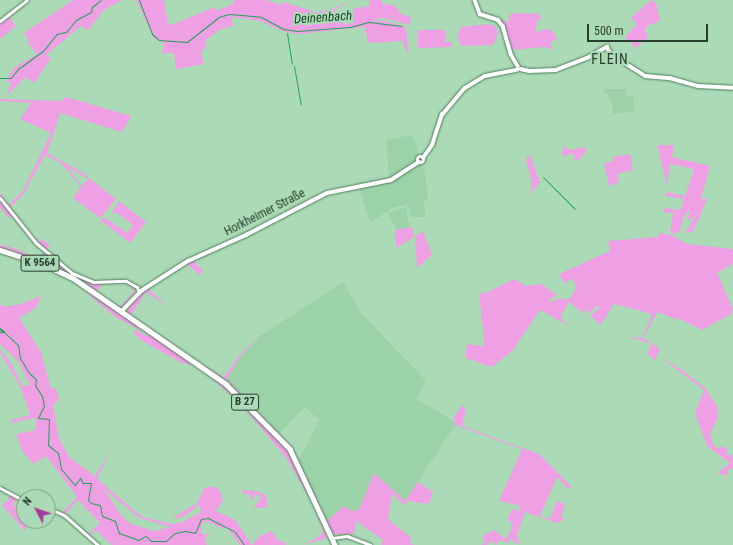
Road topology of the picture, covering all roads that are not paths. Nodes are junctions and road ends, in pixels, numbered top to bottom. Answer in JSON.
{"nodes":[{"id":1,"x":27,"y":0,"type":"edge"},
{"id":2,"x":475,"y":0,"type":"edge"},
{"id":3,"x":0,"y":21,"type":"edge"},
{"id":4,"x":519,"y":68,"type":"junction"},
{"id":5,"x":733,"y":88,"type":"edge"},
{"id":6,"x":0,"y":198,"type":"edge"},
{"id":7,"x":0,"y":250,"type":"edge"},
{"id":8,"x":133,"y":284,"type":"junction"},
{"id":9,"x":137,"y":288,"type":"junction"},
{"id":10,"x":145,"y":288,"type":"junction"},
{"id":11,"x":138,"y":293,"type":"junction"},
{"id":12,"x":94,"y":294,"type":"joint"},
{"id":13,"x":129,"y":303,"type":"junction"},
{"id":14,"x":125,"y":310,"type":"junction"},
{"id":15,"x":120,"y":313,"type":"junction"},
{"id":16,"x":130,"y":320,"type":"junction"},
{"id":17,"x":0,"y":488,"type":"edge"},
{"id":18,"x":16,"y":497,"type":"edge"},
{"id":19,"x":56,"y":510,"type":"edge"},
{"id":20,"x":332,"y":538,"type":"junction"},
{"id":21,"x":98,"y":545,"type":"edge"},
{"id":22,"x":335,"y":545,"type":"edge"},
{"id":23,"x":370,"y":545,"type":"edge"}],
"edges":[{"from":1,"to":3,"type":"street"},
{"from":2,"to":4,"type":"main road"},
{"from":4,"to":5,"type":"main road"},
{"from":4,"to":10,"type":"main road","name":"Horkheimer Straße"},
{"from":6,"to":8,"type":"street"},
{"from":7,"to":12,"type":"main road","number":"K 9564"},
{"from":8,"to":9,"type":"street"},
{"from":8,"to":11,"type":"street"},
{"from":9,"to":10,"type":"street"},
{"from":9,"to":11,"type":"street"},
{"from":10,"to":11,"type":"main road","name":"Horkheimer Straße"},
{"from":11,"to":13,"type":"main road","name":"Horkheimer Straße"},
{"from":12,"to":15,"type":"main road","number":"B 27"},
{"from":13,"to":14,"type":"main road","name":"Horkheimer Straße"},
{"from":13,"to":15,"type":"main road","name":"Horkheimer Straße"},
{"from":14,"to":15,"type":"main road","name":"Horkheimer Straße"},
{"from":14,"to":16,"type":"main road"},
{"from":15,"to":16,"type":"main road","number":"B 27"},
{"from":16,"to":20,"type":"main road","number":"B 27"},
{"from":17,"to":18,"type":"street"},
{"from":19,"to":21,"type":"street"},
{"from":20,"to":22,"type":"main road","number":"B 27"},
{"from":20,"to":23,"type":"street"}]}
